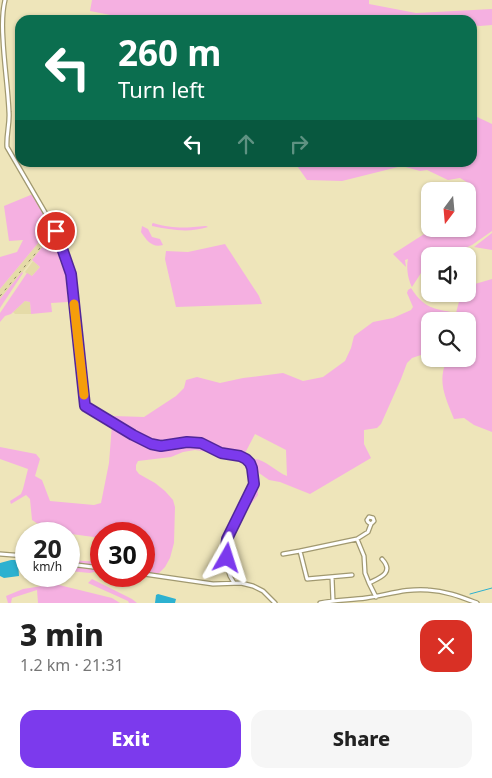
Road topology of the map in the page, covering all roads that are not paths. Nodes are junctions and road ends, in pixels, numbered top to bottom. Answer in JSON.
{"nodes":[{"id":1,"x":5,"y":0,"type":"edge"},
{"id":2,"x":2,"y":61,"type":"edge"},
{"id":3,"x":15,"y":161,"type":"edge"},
{"id":4,"x":19,"y":167,"type":"edge"},
{"id":5,"x":371,"y":524,"type":"dead end"},
{"id":6,"x":357,"y":539,"type":"junction"},
{"id":7,"x":300,"y":552,"type":"junction"},
{"id":8,"x":0,"y":554,"type":"edge"},
{"id":9,"x":283,"y":554,"type":"dead end"},
{"id":10,"x":15,"y":555,"type":"edge"},
{"id":11,"x":382,"y":559,"type":"dead end"},
{"id":12,"x":352,"y":575,"type":"dead end"},
{"id":13,"x":155,"y":576,"type":"edge"},
{"id":14,"x":332,"y":577,"type":"junction"},
{"id":15,"x":234,"y":583,"type":"junction"},
{"id":16,"x":369,"y":583,"type":"junction"},
{"id":17,"x":376,"y":597,"type":"junction"},
{"id":18,"x":333,"y":601,"type":"junction"},
{"id":19,"x":275,"y":603,"type":"edge"},
{"id":20,"x":320,"y":603,"type":"edge"},
{"id":21,"x":477,"y":603,"type":"edge"}],
"edges":[{"from":1,"to":2,"type":"street"},
{"from":2,"to":3,"type":"street"},
{"from":4,"to":15,"type":"street"},
{"from":5,"to":6,"type":"street"},
{"from":6,"to":7,"type":"street"},
{"from":6,"to":16,"type":"street"},
{"from":7,"to":9,"type":"street"},
{"from":7,"to":14,"type":"street"},
{"from":8,"to":10,"type":"street"},
{"from":11,"to":16,"type":"street"},
{"from":12,"to":14,"type":"street"},
{"from":13,"to":15,"type":"street"},
{"from":14,"to":18,"type":"street"},
{"from":15,"to":19,"type":"street"},
{"from":16,"to":17,"type":"street"},
{"from":17,"to":18,"type":"street"},
{"from":17,"to":21,"type":"street"},
{"from":18,"to":20,"type":"street"}]}
